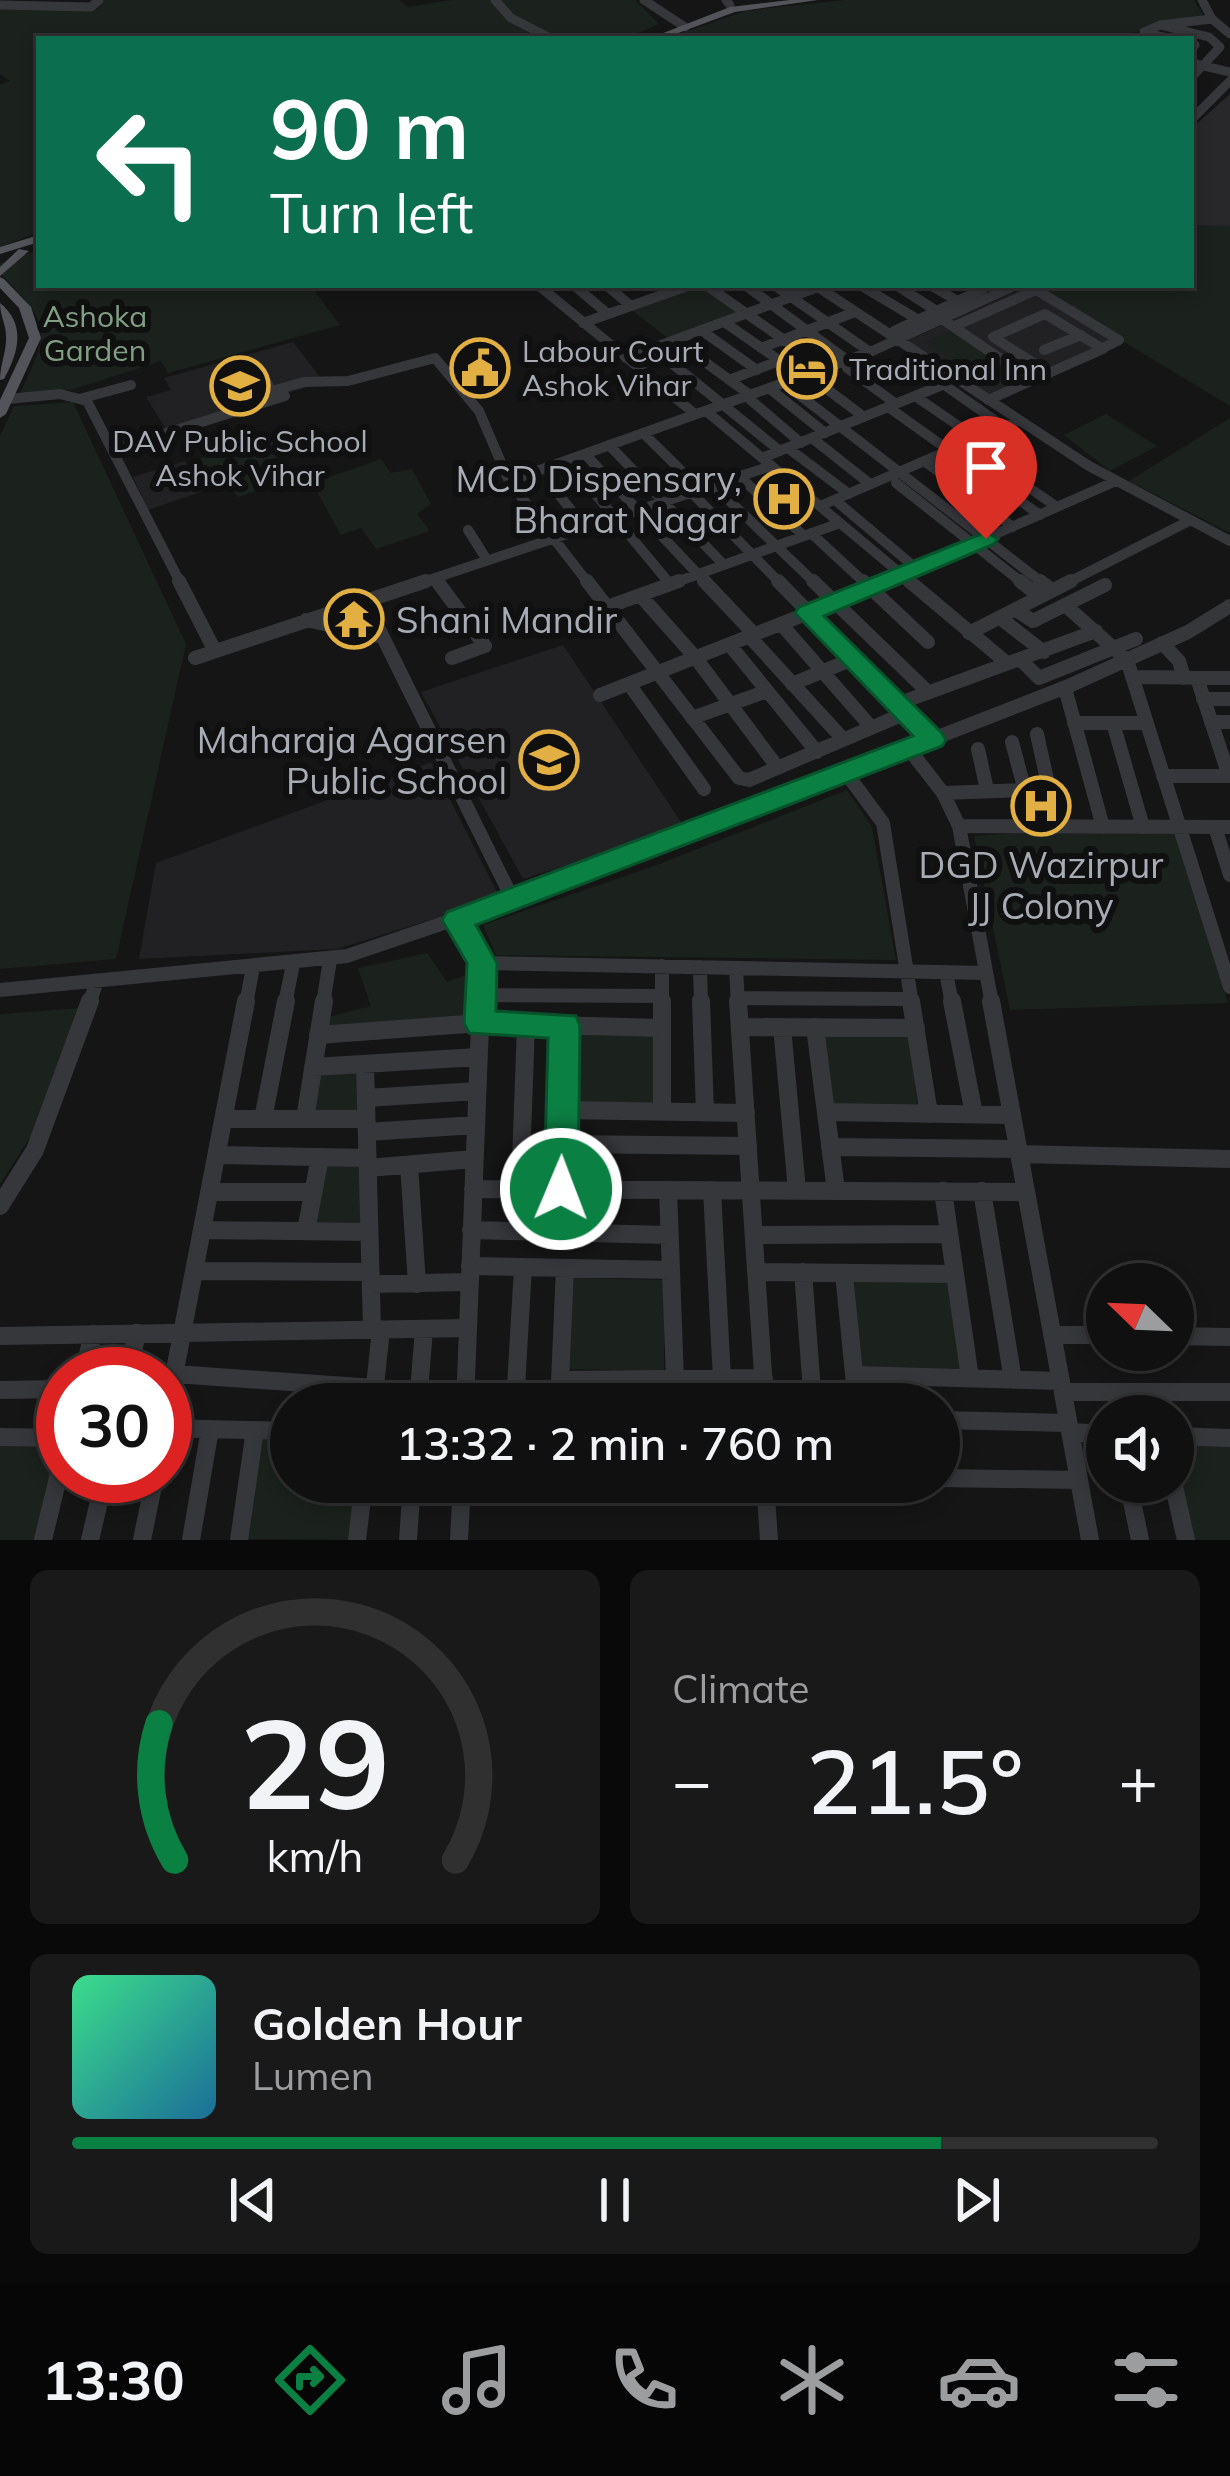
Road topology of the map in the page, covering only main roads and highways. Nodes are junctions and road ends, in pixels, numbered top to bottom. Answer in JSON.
{"nodes":[{"id":1,"x":777,"y":0,"type":"edge"},
{"id":2,"x":814,"y":0,"type":"edge"},
{"id":3,"x":728,"y":2,"type":"edge"},
{"id":4,"x":682,"y":25,"type":"junction"},
{"id":5,"x":650,"y":36,"type":"edge"},
{"id":6,"x":659,"y":36,"type":"edge"},
{"id":7,"x":36,"y":241,"type":"edge"},
{"id":8,"x":36,"y":242,"type":"edge"},
{"id":9,"x":0,"y":251,"type":"edge"},
{"id":10,"x":23,"y":251,"type":"junction"},
{"id":11,"x":0,"y":277,"type":"edge"},
{"id":12,"x":2,"y":312,"type":"edge"},
{"id":13,"x":2,"y":368,"type":"edge"},
{"id":14,"x":0,"y":414,"type":"edge"}],
"edges":[{"from":1,"to":3,"type":"main road"},
{"from":2,"to":4,"type":"main road"},
{"from":3,"to":4,"type":"main road"},
{"from":4,"to":5,"type":"main road"},
{"from":4,"to":6,"type":"main road"},
{"from":7,"to":9,"type":"main road"},
{"from":8,"to":10,"type":"main road"},
{"from":9,"to":10,"type":"main road"},
{"from":10,"to":11,"type":"main road"},
{"from":11,"to":14,"type":"main road"},
{"from":12,"to":13,"type":"main road"}]}
